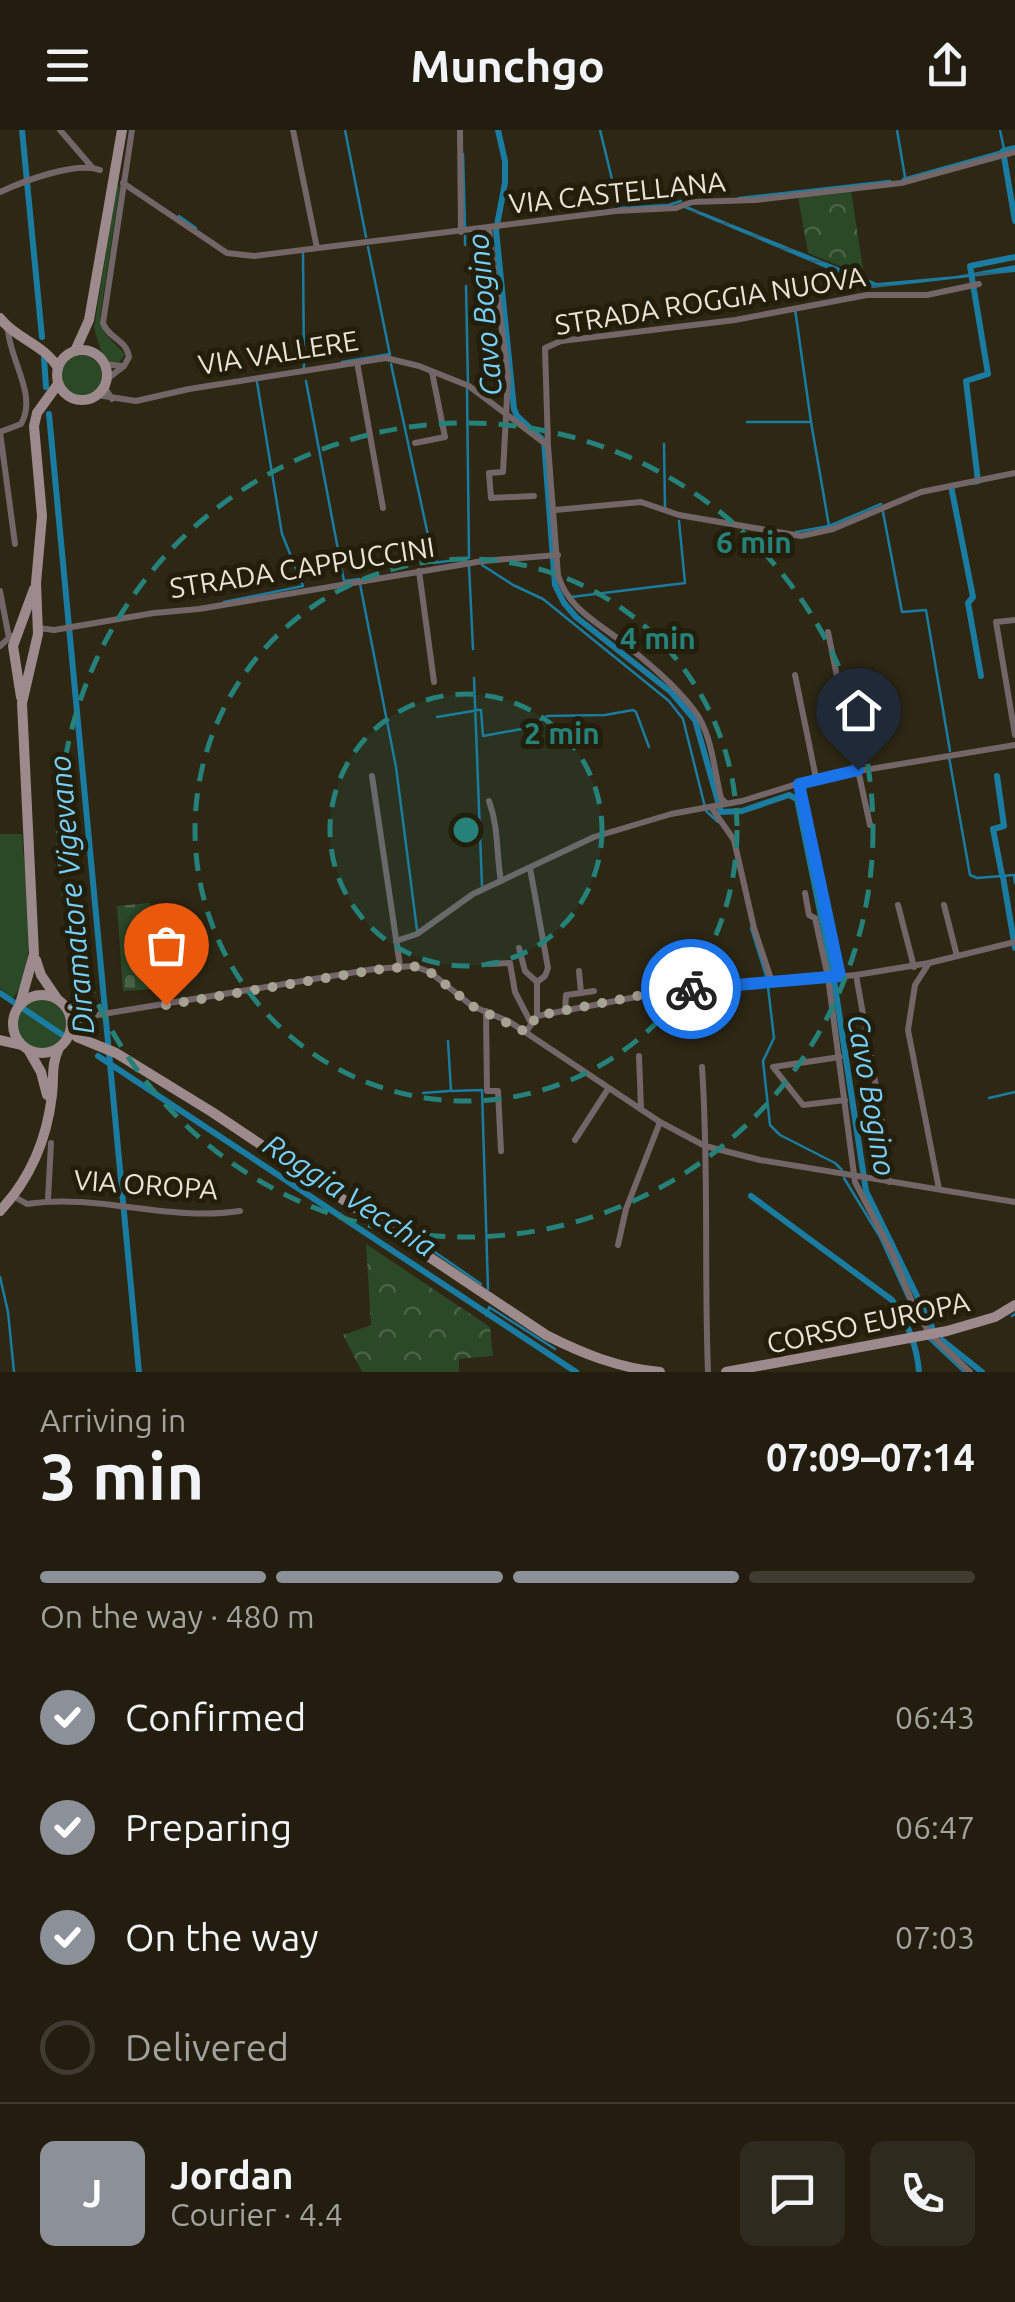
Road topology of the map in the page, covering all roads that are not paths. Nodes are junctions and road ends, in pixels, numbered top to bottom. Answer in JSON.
{"nodes":[{"id":1,"x":60,"y":130,"type":"edge"},
{"id":2,"x":122,"y":130,"type":"edge"},
{"id":3,"x":132,"y":130,"type":"edge"},
{"id":4,"x":293,"y":130,"type":"edge"},
{"id":5,"x":460,"y":130,"type":"edge"},
{"id":6,"x":1008,"y":153,"type":"edge"},
{"id":7,"x":91,"y":166,"type":"junction"},
{"id":8,"x":100,"y":170,"type":"dead end"},
{"id":9,"x":123,"y":183,"type":"junction"},
{"id":10,"x":0,"y":192,"type":"edge"},
{"id":11,"x":490,"y":229,"type":"junction"},
{"id":12,"x":461,"y":232,"type":"junction"},
{"id":13,"x":317,"y":248,"type":"junction"},
{"id":14,"x":974,"y":285,"type":"dead end"},
{"id":15,"x":0,"y":318,"type":"edge"},
{"id":16,"x":90,"y":320,"type":"junction"},
{"id":17,"x":8,"y":329,"type":"junction"},
{"id":18,"x":26,"y":340,"type":"junction"},
{"id":19,"x":39,"y":347,"type":"junction"},
{"id":20,"x":72,"y":352,"type":"junction"},
{"id":21,"x":13,"y":356,"type":"junction"},
{"id":22,"x":101,"y":360,"type":"junction"},
{"id":23,"x":357,"y":362,"type":"junction"},
{"id":24,"x":124,"y":366,"type":"junction"},
{"id":25,"x":58,"y":368,"type":"junction"},
{"id":26,"x":432,"y":371,"type":"junction"},
{"id":27,"x":58,"y":384,"type":"junction"},
{"id":28,"x":103,"y":386,"type":"junction"},
{"id":29,"x":69,"y":397,"type":"junction"},
{"id":30,"x":45,"y":404,"type":"junction"},
{"id":31,"x":506,"y":416,"type":"junction"},
{"id":32,"x":0,"y":432,"type":"edge"},
{"id":33,"x":415,"y":443,"type":"dead end"},
{"id":34,"x":545,"y":444,"type":"junction"},
{"id":35,"x":1015,"y":474,"type":"edge"},
{"id":36,"x":534,"y":496,"type":"dead end"},
{"id":37,"x":383,"y":508,"type":"dead end"},
{"id":38,"x":555,"y":510,"type":"junction"},
{"id":39,"x":14,"y":544,"type":"dead end"},
{"id":40,"x":557,"y":556,"type":"junction"},
{"id":41,"x":419,"y":571,"type":"junction"},
{"id":42,"x":36,"y":583,"type":"junction"},
{"id":43,"x":0,"y":592,"type":"edge"},
{"id":44,"x":1015,"y":620,"type":"edge"},
{"id":45,"x":19,"y":628,"type":"junction"},
{"id":46,"x":38,"y":628,"type":"junction"},
{"id":47,"x":54,"y":630,"type":"junction"},
{"id":48,"x":828,"y":632,"type":"dead end"},
{"id":49,"x":9,"y":638,"type":"junction"},
{"id":50,"x":4,"y":650,"type":"edge"},
{"id":51,"x":34,"y":653,"type":"junction"},
{"id":52,"x":795,"y":674,"type":"dead end"},
{"id":53,"x":434,"y":682,"type":"dead end"},
{"id":54,"x":22,"y":702,"type":"junction"},
{"id":55,"x":1015,"y":735,"type":"edge"},
{"id":56,"x":1015,"y":745,"type":"edge"},
{"id":57,"x":857,"y":770,"type":"junction"},
{"id":58,"x":372,"y":776,"type":"dead end"},
{"id":59,"x":816,"y":778,"type":"junction"},
{"id":60,"x":799,"y":784,"type":"junction"},
{"id":61,"x":489,"y":801,"type":"dead end"},
{"id":62,"x":714,"y":806,"type":"junction"},
{"id":63,"x":870,"y":824,"type":"dead end"},
{"id":64,"x":530,"y":868,"type":"junction"},
{"id":65,"x":501,"y":881,"type":"junction"},
{"id":66,"x":804,"y":893,"type":"dead end"},
{"id":67,"x":898,"y":905,"type":"dead end"},
{"id":68,"x":944,"y":905,"type":"dead end"},
{"id":69,"x":396,"y":941,"type":"junction"},
{"id":70,"x":1013,"y":943,"type":"edge"},
{"id":71,"x":519,"y":948,"type":"dead end"},
{"id":72,"x":34,"y":954,"type":"junction"},
{"id":73,"x":958,"y":956,"type":"junction"},
{"id":74,"x":929,"y":963,"type":"junction"},
{"id":75,"x":489,"y":964,"type":"dead end"},
{"id":76,"x":913,"y":965,"type":"junction"},
{"id":77,"x":400,"y":966,"type":"junction"},
{"id":78,"x":902,"y":967,"type":"junction"},
{"id":79,"x":579,"y":971,"type":"dead end"},
{"id":80,"x":856,"y":975,"type":"junction"},
{"id":81,"x":840,"y":976,"type":"junction"},
{"id":82,"x":828,"y":977,"type":"junction"},
{"id":83,"x":917,"y":981,"type":"junction"},
{"id":84,"x":537,"y":982,"type":"junction"},
{"id":85,"x":772,"y":982,"type":"junction"},
{"id":86,"x":594,"y":991,"type":"dead end"},
{"id":87,"x":582,"y":993,"type":"junction"},
{"id":88,"x":62,"y":1002,"type":"junction"},
{"id":89,"x":18,"y":1008,"type":"junction"},
{"id":90,"x":486,"y":1011,"type":"junction"},
{"id":91,"x":565,"y":1012,"type":"junction"},
{"id":92,"x":101,"y":1016,"type":"junction"},
{"id":93,"x":534,"y":1019,"type":"junction"},
{"id":94,"x":0,"y":1025,"type":"edge"},
{"id":95,"x":71,"y":1028,"type":"junction"},
{"id":96,"x":526,"y":1032,"type":"junction"},
{"id":97,"x":0,"y":1040,"type":"edge"},
{"id":98,"x":96,"y":1045,"type":"junction"},
{"id":99,"x":24,"y":1047,"type":"junction"},
{"id":100,"x":60,"y":1047,"type":"junction"},
{"id":101,"x":639,"y":1056,"type":"dead end"},
{"id":102,"x":840,"y":1057,"type":"junction"},
{"id":103,"x":702,"y":1067,"type":"dead end"},
{"id":104,"x":608,"y":1089,"type":"junction"},
{"id":105,"x":845,"y":1100,"type":"junction"},
{"id":106,"x":641,"y":1110,"type":"junction"},
{"id":107,"x":48,"y":1112,"type":"junction"},
{"id":108,"x":660,"y":1122,"type":"junction"},
{"id":109,"x":576,"y":1140,"type":"dead end"},
{"id":110,"x":51,"y":1143,"type":"dead end"},
{"id":111,"x":705,"y":1146,"type":"junction"},
{"id":112,"x":501,"y":1152,"type":"dead end"},
{"id":113,"x":853,"y":1176,"type":"junction"},
{"id":114,"x":890,"y":1182,"type":"junction"},
{"id":115,"x":939,"y":1189,"type":"junction"},
{"id":116,"x":13,"y":1196,"type":"junction"},
{"id":117,"x":48,"y":1200,"type":"junction"},
{"id":118,"x":1015,"y":1202,"type":"edge"},
{"id":119,"x":0,"y":1211,"type":"edge"},
{"id":120,"x":240,"y":1211,"type":"dead end"},
{"id":121,"x":618,"y":1246,"type":"dead end"},
{"id":122,"x":1015,"y":1306,"type":"edge"},
{"id":123,"x":930,"y":1334,"type":"junction"},
{"id":124,"x":660,"y":1372,"type":"edge"},
{"id":125,"x":708,"y":1372,"type":"edge"},
{"id":126,"x":726,"y":1372,"type":"edge"},
{"id":127,"x":970,"y":1372,"type":"edge"}],
"edges":[{"from":1,"to":7,"type":"street"},
{"from":2,"to":16,"type":"main road"},
{"from":3,"to":9,"type":"street"},
{"from":4,"to":13,"type":"street"},
{"from":5,"to":12,"type":"street"},
{"from":6,"to":11,"type":"street","name":"VIA CASTELLANA"},
{"from":7,"to":8,"type":"street"},
{"from":7,"to":10,"type":"street"},
{"from":9,"to":13,"type":"street","name":"VIA CASTELLANA"},
{"from":9,"to":24,"type":"street"},
{"from":11,"to":12,"type":"street","name":"VIA CASTELLANA"},
{"from":11,"to":31,"type":"street"},
{"from":12,"to":13,"type":"street","name":"VIA CASTELLANA"},
{"from":14,"to":34,"type":"street","name":"STRADA ROGGIA NUOVA"},
{"from":15,"to":17,"type":"main road"},
{"from":16,"to":20,"type":"main road"},
{"from":16,"to":22,"type":"main road"},
{"from":17,"to":18,"type":"main road"},
{"from":17,"to":21,"type":"street"},
{"from":18,"to":19,"type":"main road"},
{"from":18,"to":21,"type":"street"},
{"from":19,"to":20,"type":"main road"},
{"from":19,"to":25,"type":"main road"},
{"from":20,"to":22,"type":"main road"},
{"from":20,"to":25,"type":"main road"},
{"from":21,"to":32,"type":"street"},
{"from":22,"to":24,"type":"street"},
{"from":22,"to":28,"type":"main road"},
{"from":23,"to":26,"type":"street","name":"VIA VALLERE"},
{"from":23,"to":28,"type":"street","name":"VIA VALLERE"},
{"from":23,"to":37,"type":"street"},
{"from":24,"to":28,"type":"street"},
{"from":25,"to":27,"type":"main road"},
{"from":26,"to":31,"type":"street","name":"VIA VALLERE"},
{"from":26,"to":33,"type":"street"},
{"from":27,"to":29,"type":"main road"},
{"from":27,"to":30,"type":"main road"},
{"from":28,"to":29,"type":"main road"},
{"from":29,"to":30,"type":"main road"},
{"from":30,"to":42,"type":"main road"},
{"from":31,"to":34,"type":"street","name":"VIA VALLERE"},
{"from":31,"to":36,"type":"street"},
{"from":32,"to":39,"type":"street"},
{"from":34,"to":38,"type":"street"},
{"from":35,"to":38,"type":"street"},
{"from":38,"to":40,"type":"street"},
{"from":40,"to":41,"type":"street","name":"STRADA CAPPUCCINI"},
{"from":40,"to":62,"type":"street"},
{"from":41,"to":47,"type":"street","name":"STRADA CAPPUCCINI"},
{"from":41,"to":53,"type":"street"},
{"from":42,"to":45,"type":"main road"},
{"from":42,"to":46,"type":"main road"},
{"from":43,"to":49,"type":"street"},
{"from":44,"to":55,"type":"street"},
{"from":45,"to":46,"type":"main road"},
{"from":45,"to":49,"type":"street"},
{"from":45,"to":50,"type":"main road"},
{"from":46,"to":47,"type":"street","name":"STRADA CAPPUCCINI"},
{"from":46,"to":51,"type":"main road"},
{"from":47,"to":51,"type":"street"},
{"from":48,"to":57,"type":"street"},
{"from":49,"to":50,"type":"street"},
{"from":50,"to":51,"type":"main road"},
{"from":50,"to":54,"type":"main road"},
{"from":51,"to":54,"type":"main road"},
{"from":52,"to":59,"type":"street"},
{"from":54,"to":72,"type":"main road"},
{"from":56,"to":57,"type":"street"},
{"from":57,"to":59,"type":"street"},
{"from":57,"to":63,"type":"street"},
{"from":58,"to":69,"type":"street"},
{"from":59,"to":60,"type":"street"},
{"from":60,"to":62,"type":"street"},
{"from":60,"to":81,"type":"street"},
{"from":61,"to":65,"type":"street"},
{"from":62,"to":64,"type":"street"},
{"from":62,"to":85,"type":"street"},
{"from":64,"to":65,"type":"street"},
{"from":64,"to":84,"type":"street"},
{"from":65,"to":69,"type":"street"},
{"from":66,"to":82,"type":"street"},
{"from":67,"to":76,"type":"street"},
{"from":68,"to":73,"type":"street"},
{"from":69,"to":77,"type":"street"},
{"from":70,"to":73,"type":"street"},
{"from":71,"to":84,"type":"street"},
{"from":72,"to":88,"type":"main road"},
{"from":72,"to":89,"type":"main road"},
{"from":73,"to":74,"type":"street"},
{"from":74,"to":76,"type":"street"},
{"from":74,"to":83,"type":"street"},
{"from":75,"to":93,"type":"street"},
{"from":76,"to":78,"type":"street"},
{"from":76,"to":83,"type":"street"},
{"from":77,"to":90,"type":"street"},
{"from":77,"to":92,"type":"street"},
{"from":78,"to":80,"type":"street"},
{"from":78,"to":83,"type":"street"},
{"from":79,"to":87,"type":"street"},
{"from":80,"to":81,"type":"street"},
{"from":80,"to":114,"type":"street"},
{"from":81,"to":82,"type":"street"},
{"from":82,"to":85,"type":"street"},
{"from":82,"to":102,"type":"street"},
{"from":83,"to":115,"type":"street"},
{"from":84,"to":93,"type":"street"},
{"from":85,"to":91,"type":"street"},
{"from":86,"to":87,"type":"street"},
{"from":87,"to":91,"type":"street"},
{"from":88,"to":89,"type":"main road"},
{"from":88,"to":92,"type":"street"},
{"from":88,"to":95,"type":"main road"},
{"from":89,"to":94,"type":"main road"},
{"from":89,"to":99,"type":"main road"},
{"from":90,"to":96,"type":"street"},
{"from":90,"to":112,"type":"street"},
{"from":91,"to":93,"type":"street"},
{"from":92,"to":95,"type":"street"},
{"from":93,"to":96,"type":"street"},
{"from":95,"to":98,"type":"main road"},
{"from":95,"to":100,"type":"main road"},
{"from":96,"to":104,"type":"street"},
{"from":97,"to":99,"type":"main road"},
{"from":98,"to":100,"type":"main road"},
{"from":98,"to":124,"type":"main road"},
{"from":99,"to":100,"type":"main road"},
{"from":99,"to":107,"type":"main road"},
{"from":100,"to":107,"type":"main road"},
{"from":101,"to":106,"type":"street"},
{"from":102,"to":105,"type":"street"},
{"from":102,"to":105,"type":"street"},
{"from":103,"to":111,"type":"street"},
{"from":104,"to":106,"type":"street"},
{"from":104,"to":109,"type":"street"},
{"from":105,"to":113,"type":"street"},
{"from":106,"to":108,"type":"street"},
{"from":107,"to":116,"type":"main road"},
{"from":108,"to":111,"type":"street"},
{"from":108,"to":121,"type":"street"},
{"from":110,"to":117,"type":"street","name":"VIA OROPA"},
{"from":111,"to":113,"type":"street"},
{"from":111,"to":125,"type":"street"},
{"from":113,"to":114,"type":"street"},
{"from":113,"to":123,"type":"street"},
{"from":114,"to":115,"type":"street"},
{"from":115,"to":118,"type":"street"},
{"from":116,"to":117,"type":"street","name":"VIA OROPA"},
{"from":116,"to":119,"type":"main road"},
{"from":117,"to":120,"type":"street","name":"VIA OROPA"},
{"from":122,"to":123,"type":"main road","name":"CORSO EUROPA"},
{"from":123,"to":126,"type":"main road","name":"CORSO EUROPA"},
{"from":123,"to":127,"type":"street"}]}
